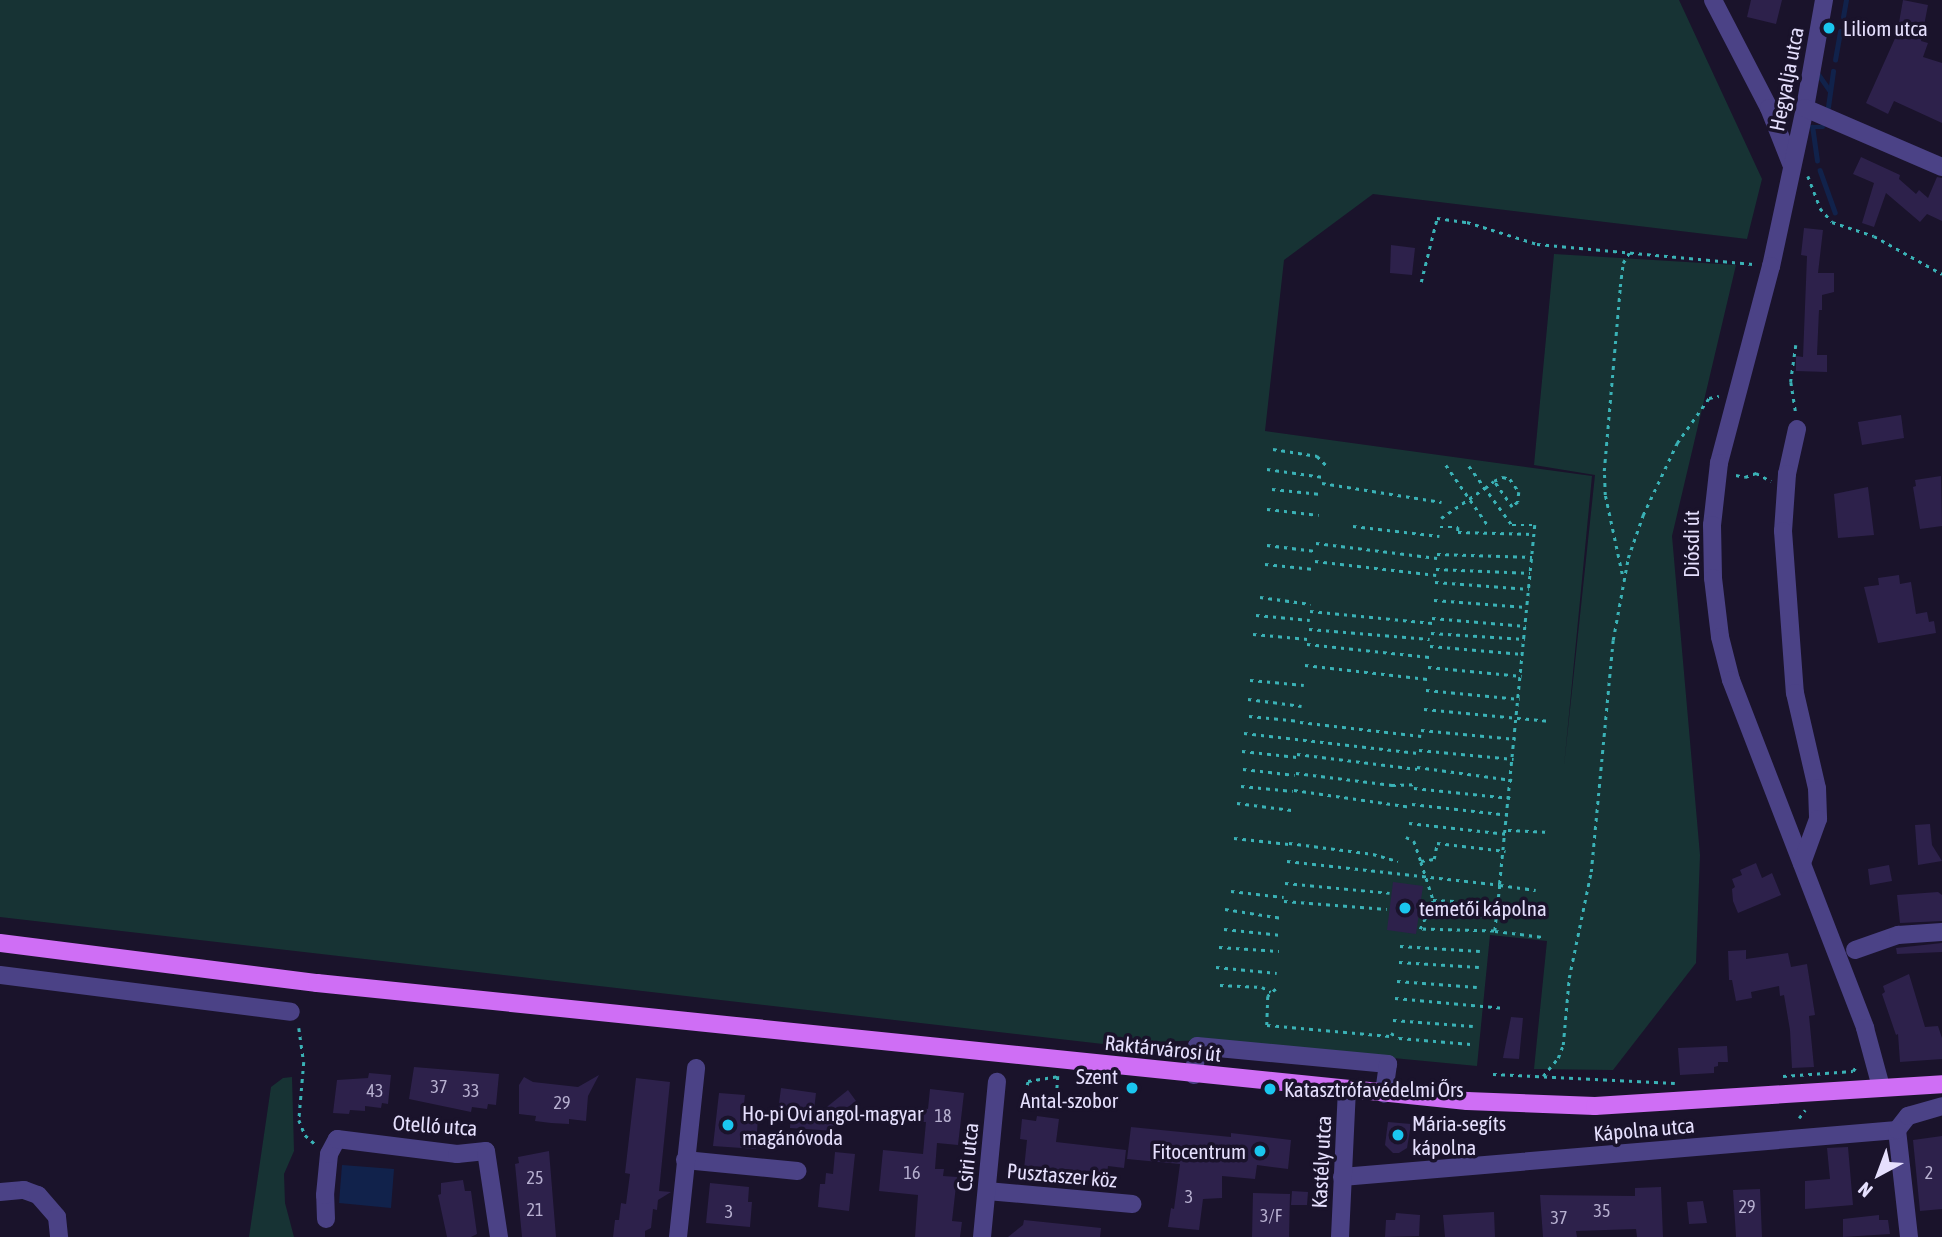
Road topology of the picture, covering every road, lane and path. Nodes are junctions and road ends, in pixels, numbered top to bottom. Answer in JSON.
{"nodes":[{"id":1,"x":1713,"y":0,"type":"edge"},
{"id":2,"x":1824,"y":0,"type":"edge"},
{"id":3,"x":1805,"y":108,"type":"junction"},
{"id":4,"x":1792,"y":166,"type":"junction"},
{"id":5,"x":1942,"y":167,"type":"edge"},
{"id":6,"x":1629,"y":253,"type":"junction"},
{"id":7,"x":1771,"y":266,"type":"junction"},
{"id":8,"x":1942,"y":274,"type":"edge"},
{"id":9,"x":1421,"y":282,"type":"dead end"},
{"id":10,"x":1796,"y":345,"type":"dead end"},
{"id":11,"x":1734,"y":398,"type":"junction"},
{"id":12,"x":1797,"y":429,"type":"joint"},
{"id":13,"x":1273,"y":449,"type":"dead end"},
{"id":14,"x":1326,"y":465,"type":"dead end"},
{"id":15,"x":1446,"y":465,"type":"dead end"},
{"id":16,"x":1469,"y":466,"type":"dead end"},
{"id":17,"x":1267,"y":469,"type":"dead end"},
{"id":18,"x":1736,"y":475,"type":"dead end"},
{"id":19,"x":1323,"y":477,"type":"dead end"},
{"id":20,"x":1494,"y":481,"type":"junction"},
{"id":21,"x":1322,"y":483,"type":"dead end"},
{"id":22,"x":1786,"y":485,"type":"junction"},
{"id":23,"x":1485,"y":488,"type":"junction"},
{"id":24,"x":1272,"y":489,"type":"dead end"},
{"id":25,"x":1321,"y":494,"type":"dead end"},
{"id":26,"x":1469,"y":498,"type":"junction"},
{"id":27,"x":1442,"y":502,"type":"dead end"},
{"id":28,"x":1267,"y":509,"type":"dead end"},
{"id":29,"x":1319,"y":515,"type":"dead end"},
{"id":30,"x":1441,"y":518,"type":"dead end"},
{"id":31,"x":1487,"y":524,"type":"dead end"},
{"id":32,"x":1353,"y":526,"type":"dead end"},
{"id":33,"x":1440,"y":527,"type":"dead end"},
{"id":34,"x":1534,"y":534,"type":"junction"},
{"id":35,"x":1439,"y":536,"type":"dead end"},
{"id":36,"x":1317,"y":543,"type":"dead end"},
{"id":37,"x":1267,"y":545,"type":"dead end"},
{"id":38,"x":1316,"y":551,"type":"dead end"},
{"id":39,"x":1532,"y":557,"type":"junction"},
{"id":40,"x":1315,"y":561,"type":"dead end"},
{"id":41,"x":1265,"y":564,"type":"dead end"},
{"id":42,"x":1314,"y":569,"type":"dead end"},
{"id":43,"x":1436,"y":569,"type":"dead end"},
{"id":44,"x":1530,"y":573,"type":"junction"},
{"id":45,"x":1436,"y":575,"type":"dead end"},
{"id":46,"x":1623,"y":578,"type":"junction"},
{"id":47,"x":1435,"y":582,"type":"dead end"},
{"id":48,"x":1529,"y":589,"type":"junction"},
{"id":49,"x":1260,"y":597,"type":"dead end"},
{"id":50,"x":1434,"y":600,"type":"dead end"},
{"id":51,"x":1311,"y":604,"type":"dead end"},
{"id":52,"x":1527,"y":607,"type":"junction"},
{"id":53,"x":1310,"y":611,"type":"dead end"},
{"id":54,"x":1256,"y":615,"type":"dead end"},
{"id":55,"x":1310,"y":620,"type":"dead end"},
{"id":56,"x":1526,"y":626,"type":"junction"},
{"id":57,"x":1309,"y":629,"type":"dead end"},
{"id":58,"x":1431,"y":633,"type":"dead end"},
{"id":59,"x":1253,"y":634,"type":"dead end"},
{"id":60,"x":1430,"y":639,"type":"dead end"},
{"id":61,"x":1525,"y":639,"type":"junction"},
{"id":62,"x":1430,"y":646,"type":"dead end"},
{"id":63,"x":1523,"y":654,"type":"junction"},
{"id":64,"x":1429,"y":657,"type":"dead end"},
{"id":65,"x":1306,"y":664,"type":"dead end"},
{"id":66,"x":1428,"y":667,"type":"dead end"},
{"id":67,"x":1522,"y":676,"type":"junction"},
{"id":68,"x":1427,"y":679,"type":"dead end"},
{"id":69,"x":1250,"y":681,"type":"dead end"},
{"id":70,"x":1304,"y":685,"type":"dead end"},
{"id":71,"x":1426,"y":690,"type":"dead end"},
{"id":72,"x":1248,"y":699,"type":"dead end"},
{"id":73,"x":1520,"y":699,"type":"junction"},
{"id":74,"x":1301,"y":706,"type":"dead end"},
{"id":75,"x":1424,"y":709,"type":"dead end"},
{"id":76,"x":1249,"y":716,"type":"dead end"},
{"id":77,"x":1518,"y":720,"type":"junction"},
{"id":78,"x":1550,"y":721,"type":"dead end"},
{"id":79,"x":1421,"y":730,"type":"dead end"},
{"id":80,"x":1244,"y":733,"type":"dead end"},
{"id":81,"x":1421,"y":736,"type":"dead end"},
{"id":82,"x":1516,"y":739,"type":"junction"},
{"id":83,"x":1242,"y":751,"type":"dead end"},
{"id":84,"x":1514,"y":759,"type":"junction"},
{"id":85,"x":1242,"y":769,"type":"dead end"},
{"id":86,"x":1512,"y":780,"type":"junction"},
{"id":87,"x":1241,"y":786,"type":"dead end"},
{"id":88,"x":1510,"y":798,"type":"junction"},
{"id":89,"x":1237,"y":803,"type":"dead end"},
{"id":90,"x":1292,"y":810,"type":"dead end"},
{"id":91,"x":1509,"y":815,"type":"junction"},
{"id":92,"x":1409,"y":822,"type":"dead end"},
{"id":93,"x":1507,"y":832,"type":"junction"},
{"id":94,"x":1550,"y":832,"type":"dead end"},
{"id":95,"x":1234,"y":838,"type":"dead end"},
{"id":96,"x":1406,"y":838,"type":"dead end"},
{"id":97,"x":1506,"y":851,"type":"junction"},
{"id":98,"x":1287,"y":861,"type":"dead end"},
{"id":99,"x":1398,"y":861,"type":"dead end"},
{"id":100,"x":1421,"y":861,"type":"junction"},
{"id":101,"x":1802,"y":863,"type":"junction"},
{"id":102,"x":1425,"y":877,"type":"junction"},
{"id":103,"x":1285,"y":883,"type":"dead end"},
{"id":104,"x":1500,"y":885,"type":"junction"},
{"id":105,"x":1536,"y":890,"type":"dead end"},
{"id":106,"x":1231,"y":891,"type":"dead end"},
{"id":107,"x":1390,"y":893,"type":"dead end"},
{"id":108,"x":1433,"y":900,"type":"junction"},
{"id":109,"x":1498,"y":903,"type":"junction"},
{"id":110,"x":1225,"y":909,"type":"dead end"},
{"id":111,"x":1387,"y":909,"type":"dead end"},
{"id":112,"x":1428,"y":912,"type":"junction"},
{"id":113,"x":1496,"y":917,"type":"junction"},
{"id":114,"x":1282,"y":918,"type":"dead end"},
{"id":115,"x":1224,"y":929,"type":"dead end"},
{"id":116,"x":1495,"y":931,"type":"junction"},
{"id":117,"x":1942,"y":932,"type":"edge"},
{"id":118,"x":1281,"y":935,"type":"dead end"},
{"id":119,"x":1543,"y":937,"type":"dead end"},
{"id":120,"x":0,"y":943,"type":"edge"},
{"id":121,"x":1400,"y":946,"type":"dead end"},
{"id":122,"x":1219,"y":947,"type":"dead end"},
{"id":123,"x":1855,"y":950,"type":"dead end"},
{"id":124,"x":1279,"y":951,"type":"dead end"},
{"id":125,"x":1480,"y":951,"type":"dead end"},
{"id":126,"x":1399,"y":962,"type":"dead end"},
{"id":127,"x":1216,"y":967,"type":"dead end"},
{"id":128,"x":1479,"y":967,"type":"dead end"},
{"id":129,"x":1277,"y":973,"type":"dead end"},
{"id":130,"x":0,"y":975,"type":"edge"},
{"id":131,"x":1397,"y":981,"type":"dead end"},
{"id":132,"x":1220,"y":985,"type":"dead end"},
{"id":133,"x":1477,"y":987,"type":"dead end"},
{"id":134,"x":1276,"y":989,"type":"dead end"},
{"id":135,"x":1272,"y":993,"type":"junction"},
{"id":136,"x":1395,"y":998,"type":"dead end"},
{"id":137,"x":1505,"y":1008,"type":"dead end"},
{"id":138,"x":291,"y":1012,"type":"joint"},
{"id":139,"x":1393,"y":1020,"type":"dead end"},
{"id":140,"x":1473,"y":1026,"type":"dead end"},
{"id":141,"x":1471,"y":1044,"type":"dead end"},
{"id":142,"x":1859,"y":1062,"type":"dead end"},
{"id":143,"x":696,"y":1068,"type":"dead end"},
{"id":144,"x":1194,"y":1074,"type":"junction"},
{"id":145,"x":1493,"y":1074,"type":"dead end"},
{"id":146,"x":1543,"y":1076,"type":"junction"},
{"id":147,"x":1770,"y":1077,"type":"dead end"},
{"id":148,"x":998,"y":1082,"type":"dead end"},
{"id":149,"x":1680,"y":1083,"type":"dead end"},
{"id":150,"x":1942,"y":1084,"type":"edge"},
{"id":151,"x":1027,"y":1085,"type":"dead end"},
{"id":152,"x":1881,"y":1087,"type":"junction"},
{"id":153,"x":1057,"y":1089,"type":"dead end"},
{"id":154,"x":1347,"y":1090,"type":"junction"},
{"id":155,"x":1384,"y":1094,"type":"junction"},
{"id":156,"x":1942,"y":1106,"type":"edge"},
{"id":157,"x":1897,"y":1130,"type":"junction"},
{"id":158,"x":333,"y":1146,"type":"junction"},
{"id":159,"x":685,"y":1160,"type":"junction"},
{"id":160,"x":797,"y":1171,"type":"dead end"},
{"id":161,"x":1342,"y":1177,"type":"junction"},
{"id":162,"x":987,"y":1191,"type":"junction"},
{"id":163,"x":0,"y":1192,"type":"edge"},
{"id":164,"x":1132,"y":1204,"type":"dead end"},
{"id":165,"x":326,"y":1219,"type":"dead end"},
{"id":166,"x":59,"y":1237,"type":"edge"},
{"id":167,"x":499,"y":1237,"type":"edge"},
{"id":168,"x":678,"y":1237,"type":"edge"},
{"id":169,"x":982,"y":1237,"type":"edge"},
{"id":170,"x":1340,"y":1237,"type":"edge"},
{"id":171,"x":1909,"y":1237,"type":"edge"}],
"edges":[{"from":1,"to":4,"type":"street"},
{"from":2,"to":3,"type":"street","name":"Hegyalja utca"},
{"from":3,"to":4,"type":"street","name":"Hegyalja utca"},
{"from":3,"to":5,"type":"street"},
{"from":4,"to":7,"type":"street","name":"Diósdi út"},
{"from":4,"to":8,"type":"path"},
{"from":6,"to":7,"type":"path"},
{"from":6,"to":9,"type":"path"},
{"from":6,"to":46,"type":"path"},
{"from":7,"to":11,"type":"street","name":"Diósdi út"},
{"from":10,"to":12,"type":"path"},
{"from":11,"to":46,"type":"path"},
{"from":11,"to":101,"type":"street","name":"Diósdi út"},
{"from":12,"to":22,"type":"street"},
{"from":13,"to":14,"type":"path"},
{"from":15,"to":26,"type":"path"},
{"from":16,"to":23,"type":"path"},
{"from":17,"to":19,"type":"path"},
{"from":18,"to":22,"type":"path"},
{"from":20,"to":20,"type":"path"},
{"from":20,"to":23,"type":"path"},
{"from":21,"to":27,"type":"path"},
{"from":22,"to":101,"type":"street"},
{"from":23,"to":26,"type":"path"},
{"from":23,"to":34,"type":"path"},
{"from":24,"to":25,"type":"path"},
{"from":26,"to":30,"type":"path"},
{"from":26,"to":31,"type":"path"},
{"from":28,"to":29,"type":"path"},
{"from":32,"to":35,"type":"path"},
{"from":33,"to":34,"type":"path"},
{"from":34,"to":39,"type":"path"},
{"from":36,"to":39,"type":"path"},
{"from":37,"to":38,"type":"path"},
{"from":39,"to":44,"type":"path"},
{"from":40,"to":45,"type":"path"},
{"from":41,"to":42,"type":"path"},
{"from":43,"to":44,"type":"path"},
{"from":44,"to":48,"type":"path"},
{"from":46,"to":146,"type":"path"},
{"from":47,"to":48,"type":"path"},
{"from":48,"to":52,"type":"path"},
{"from":49,"to":51,"type":"path"},
{"from":50,"to":52,"type":"path"},
{"from":52,"to":56,"type":"path"},
{"from":53,"to":56,"type":"path"},
{"from":54,"to":55,"type":"path"},
{"from":56,"to":61,"type":"path"},
{"from":57,"to":60,"type":"path"},
{"from":58,"to":61,"type":"path"},
{"from":59,"to":64,"type":"path"},
{"from":61,"to":63,"type":"path"},
{"from":62,"to":63,"type":"path"},
{"from":63,"to":67,"type":"path"},
{"from":65,"to":68,"type":"path"},
{"from":66,"to":67,"type":"path"},
{"from":67,"to":73,"type":"path"},
{"from":69,"to":70,"type":"path"},
{"from":71,"to":73,"type":"path"},
{"from":72,"to":74,"type":"path"},
{"from":73,"to":77,"type":"path"},
{"from":75,"to":77,"type":"path"},
{"from":76,"to":81,"type":"path"},
{"from":77,"to":78,"type":"path"},
{"from":77,"to":82,"type":"path"},
{"from":79,"to":82,"type":"path"},
{"from":80,"to":84,"type":"path"},
{"from":82,"to":84,"type":"path"},
{"from":83,"to":86,"type":"path"},
{"from":84,"to":86,"type":"path"},
{"from":85,"to":88,"type":"path"},
{"from":86,"to":88,"type":"path"},
{"from":87,"to":91,"type":"path"},
{"from":88,"to":91,"type":"path"},
{"from":89,"to":90,"type":"path"},
{"from":91,"to":93,"type":"path"},
{"from":92,"to":93,"type":"path"},
{"from":93,"to":94,"type":"path"},
{"from":93,"to":97,"type":"path"},
{"from":95,"to":99,"type":"path"},
{"from":96,"to":100,"type":"path"},
{"from":97,"to":100,"type":"path"},
{"from":97,"to":104,"type":"path"},
{"from":98,"to":102,"type":"path"},
{"from":100,"to":102,"type":"path"},
{"from":101,"to":152,"type":"street","name":"Diósdi út"},
{"from":102,"to":104,"type":"path"},
{"from":102,"to":108,"type":"path"},
{"from":103,"to":107,"type":"path"},
{"from":104,"to":105,"type":"path"},
{"from":104,"to":109,"type":"path"},
{"from":106,"to":111,"type":"path"},
{"from":108,"to":109,"type":"path"},
{"from":108,"to":112,"type":"path"},
{"from":109,"to":113,"type":"path"},
{"from":110,"to":114,"type":"path"},
{"from":112,"to":113,"type":"path"},
{"from":112,"to":116,"type":"path"},
{"from":113,"to":116,"type":"path"},
{"from":115,"to":118,"type":"path"},
{"from":116,"to":119,"type":"path"},
{"from":117,"to":123,"type":"street"},
{"from":120,"to":144,"type":"main road","name":"Raktárvárosi út"},
{"from":121,"to":125,"type":"path"},
{"from":122,"to":124,"type":"path"},
{"from":126,"to":128,"type":"path"},
{"from":127,"to":129,"type":"path"},
{"from":130,"to":138,"type":"street"},
{"from":131,"to":133,"type":"path"},
{"from":132,"to":135,"type":"path"},
{"from":134,"to":135,"type":"path"},
{"from":135,"to":141,"type":"path"},
{"from":136,"to":137,"type":"path"},
{"from":138,"to":158,"type":"path"},
{"from":139,"to":140,"type":"path"},
{"from":142,"to":147,"type":"path"},
{"from":143,"to":159,"type":"street"},
{"from":144,"to":154,"type":"main road","name":"Raktárvárosi út"},
{"from":144,"to":155,"type":"street"},
{"from":145,"to":146,"type":"path"},
{"from":146,"to":149,"type":"path"},
{"from":148,"to":162,"type":"street","name":"Csiri utca"},
{"from":150,"to":152,"type":"main road","name":"Kápolna utca"},
{"from":151,"to":153,"type":"path"},
{"from":152,"to":155,"type":"main road","name":"Kápolna utca"},
{"from":154,"to":155,"type":"main road","name":"Kápolna utca"},
{"from":154,"to":161,"type":"street","name":"Kastély utca"},
{"from":156,"to":157,"type":"street","name":"Kápolna utca"},
{"from":157,"to":161,"type":"street","name":"Kápolna utca"},
{"from":157,"to":171,"type":"street"},
{"from":158,"to":165,"type":"street"},
{"from":158,"to":167,"type":"street","name":"Otelló utca"},
{"from":159,"to":160,"type":"street"},
{"from":159,"to":168,"type":"street"},
{"from":161,"to":170,"type":"street","name":"Kastély utca"},
{"from":162,"to":164,"type":"street","name":"Pusztaszer köz"},
{"from":162,"to":169,"type":"street","name":"Csiri utca"},
{"from":163,"to":166,"type":"street"}]}
